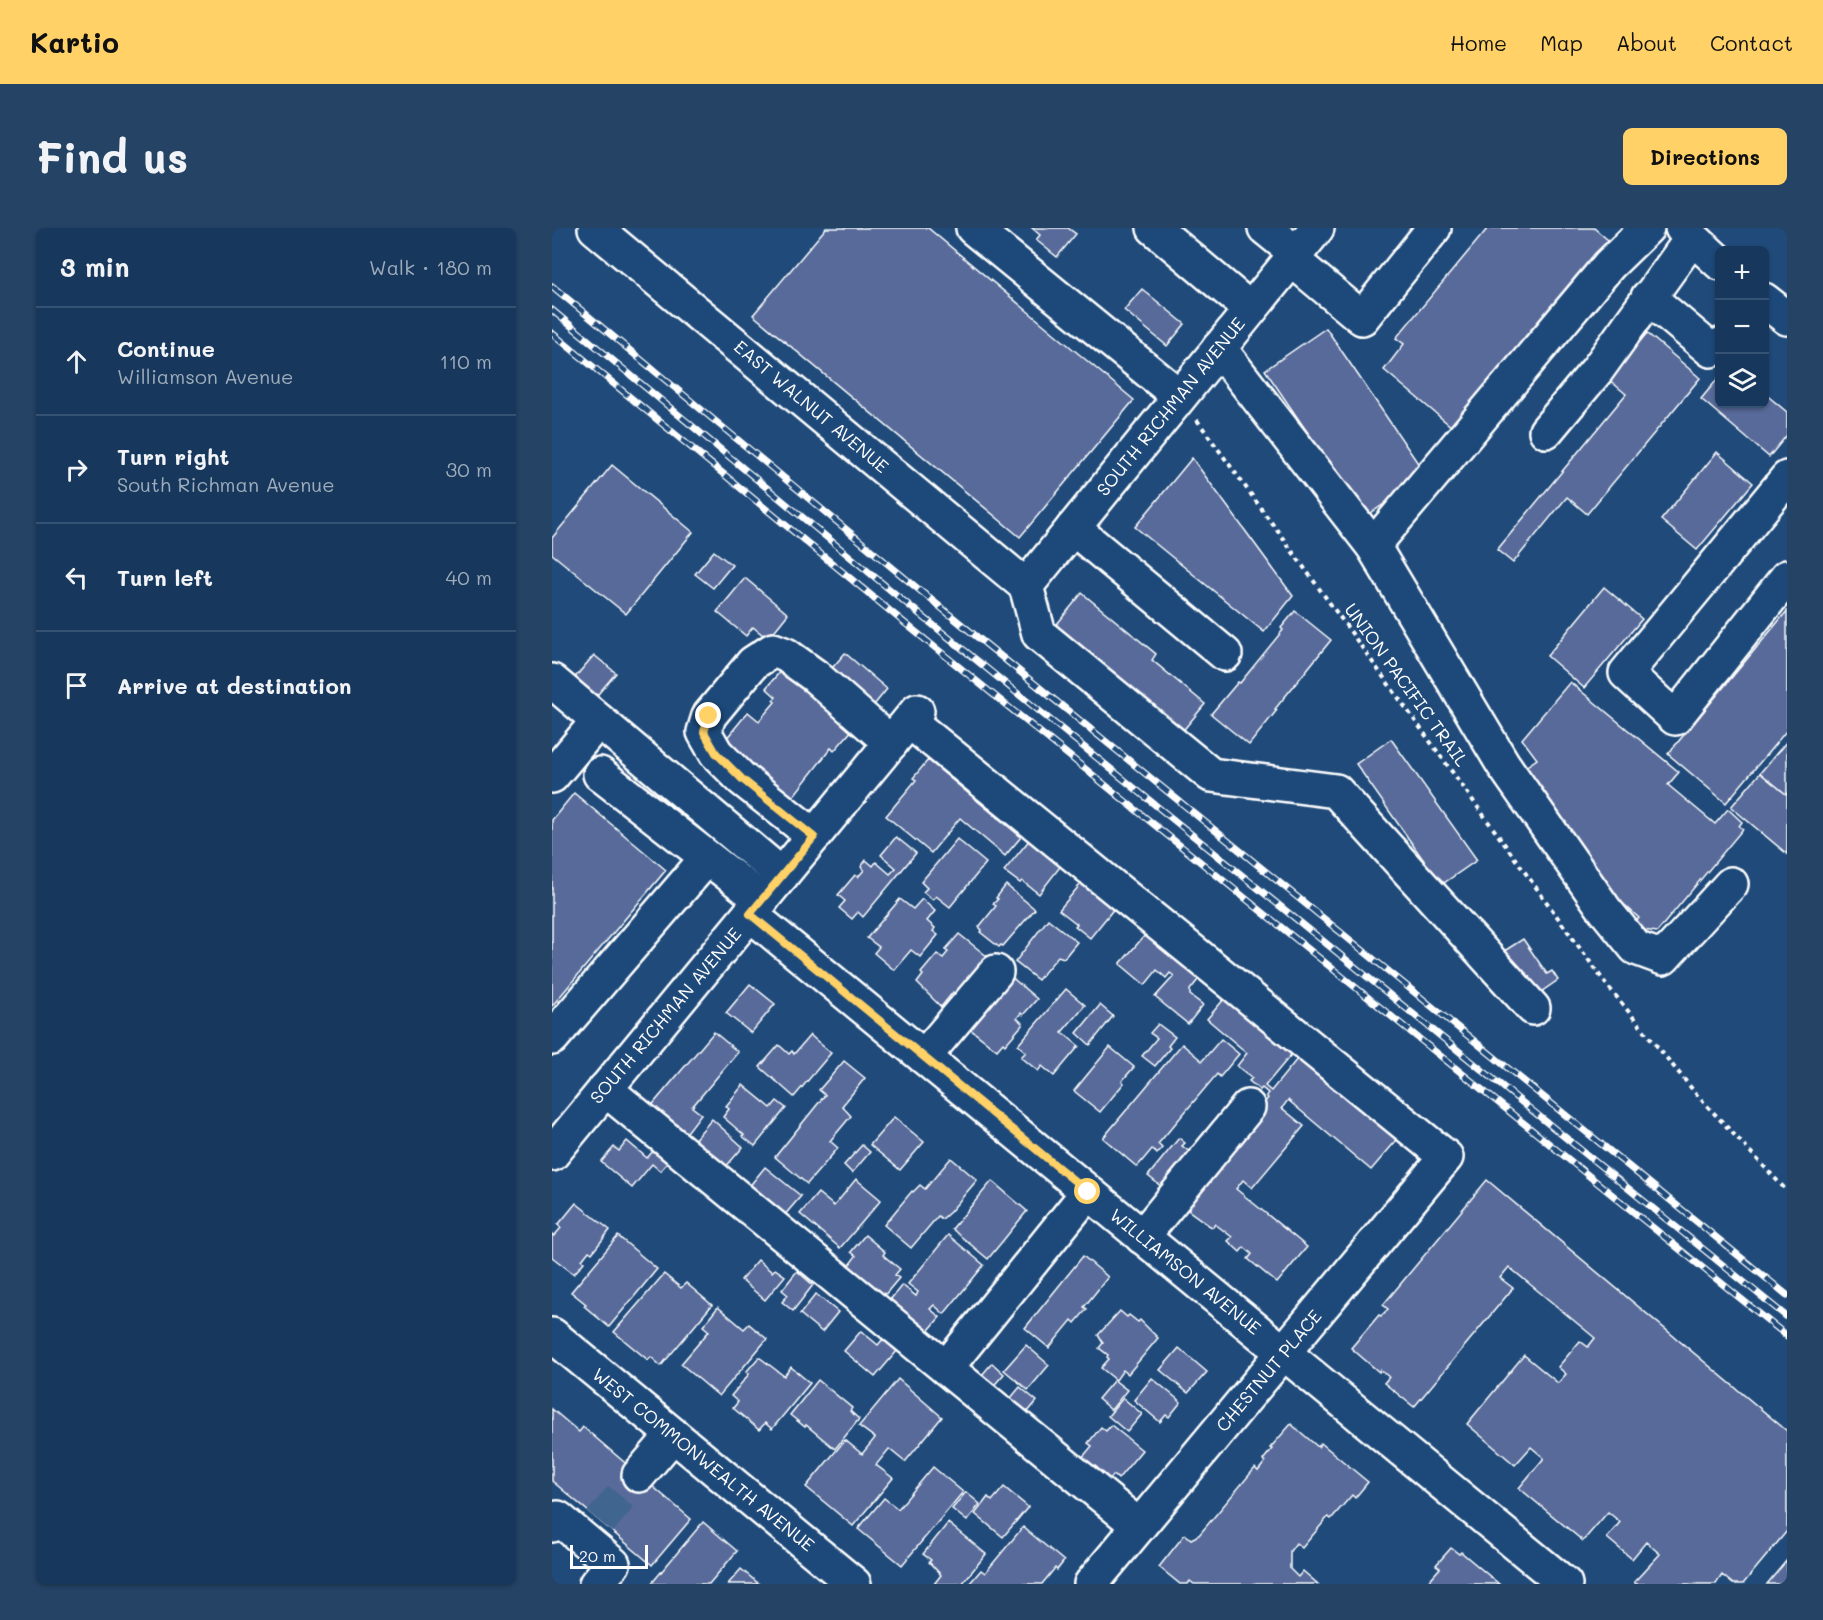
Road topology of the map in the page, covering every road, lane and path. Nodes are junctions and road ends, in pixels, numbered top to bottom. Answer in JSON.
{"nodes":[{"id":1,"x":595,"y":228,"type":"edge"},
{"id":2,"x":973,"y":228,"type":"edge"},
{"id":3,"x":1154,"y":228,"type":"edge"},
{"id":4,"x":1265,"y":228,"type":"edge"},
{"id":5,"x":1317,"y":228,"type":"edge"},
{"id":6,"x":1434,"y":228,"type":"edge"},
{"id":7,"x":1647,"y":228,"type":"edge"},
{"id":8,"x":1687,"y":233,"type":"edge"},
{"id":9,"x":1293,"y":256,"type":"junction"},
{"id":10,"x":1715,"y":259,"type":"edge"},
{"id":11,"x":1648,"y":297,"type":"junction"},
{"id":12,"x":1769,"y":304,"type":"edge"},
{"id":13,"x":1250,"y":309,"type":"junction"},
{"id":14,"x":1787,"y":318,"type":"edge"},
{"id":15,"x":1715,"y":347,"type":"edge"},
{"id":16,"x":1219,"y":348,"type":"junction"},
{"id":17,"x":1179,"y":396,"type":"junction"},
{"id":18,"x":1546,"y":431,"type":"dead end"},
{"id":19,"x":1787,"y":478,"type":"edge"},
{"id":20,"x":1073,"y":528,"type":"junction"},
{"id":21,"x":1372,"y":546,"type":"junction"},
{"id":22,"x":1787,"y":577,"type":"edge"},
{"id":23,"x":1026,"y":586,"type":"junction"},
{"id":24,"x":1225,"y":654,"type":"dead end"},
{"id":25,"x":552,"y":681,"type":"edge"},
{"id":26,"x":598,"y":721,"type":"junction"},
{"id":27,"x":906,"y":725,"type":"junction"},
{"id":28,"x":600,"y":774,"type":"dead end"},
{"id":29,"x":552,"y":776,"type":"edge"},
{"id":30,"x":814,"y":837,"type":"junction"},
{"id":31,"x":707,"y":858,"type":"junction"},
{"id":32,"x":782,"y":875,"type":"junction"},
{"id":33,"x":1731,"y":884,"type":"dead end"},
{"id":34,"x":756,"y":907,"type":"junction"},
{"id":35,"x":996,"y":972,"type":"dead end"},
{"id":36,"x":1533,"y":1008,"type":"dead end"},
{"id":37,"x":552,"y":1038,"type":"edge"},
{"id":38,"x":924,"y":1057,"type":"junction"},
{"id":39,"x":606,"y":1089,"type":"junction"},
{"id":40,"x":1248,"y":1107,"type":"dead end"},
{"id":41,"x":555,"y":1144,"type":"edge"},
{"id":42,"x":1787,"y":1191,"type":"edge"},
{"id":43,"x":1088,"y":1192,"type":"junction"},
{"id":44,"x":1142,"y":1237,"type":"junction"},
{"id":45,"x":556,"y":1347,"type":"edge"},
{"id":46,"x":1284,"y":1353,"type":"junction"},
{"id":47,"x":946,"y":1368,"type":"junction"},
{"id":48,"x":673,"y":1435,"type":"junction"},
{"id":49,"x":639,"y":1475,"type":"tunnel mouth"},
{"id":50,"x":552,"y":1526,"type":"edge"},
{"id":51,"x":1139,"y":1526,"type":"junction"},
{"id":52,"x":596,"y":1584,"type":"edge"},
{"id":53,"x":854,"y":1584,"type":"edge"},
{"id":54,"x":1091,"y":1584,"type":"edge"},
{"id":55,"x":1565,"y":1584,"type":"edge"}],
"edges":[{"from":1,"to":23,"type":"street","name":"EAST WALNUT AVENUE"},
{"from":2,"to":17,"type":"street"},
{"from":3,"to":13,"type":"street"},
{"from":4,"to":9,"type":"street"},
{"from":5,"to":9,"type":"street","name":"SOUTH RICHMAN AVENUE"},
{"from":6,"to":9,"type":"street"},
{"from":7,"to":21,"type":"street"},
{"from":8,"to":10,"type":"street"},
{"from":8,"to":11,"type":"street"},
{"from":9,"to":13,"type":"street","name":"SOUTH RICHMAN AVENUE"},
{"from":11,"to":15,"type":"street"},
{"from":11,"to":18,"type":"street"},
{"from":12,"to":14,"type":"street"},
{"from":13,"to":16,"type":"street","name":"SOUTH RICHMAN AVENUE"},
{"from":16,"to":17,"type":"street","name":"SOUTH RICHMAN AVENUE"},
{"from":16,"to":21,"type":"street"},
{"from":17,"to":20,"type":"street","name":"SOUTH RICHMAN AVENUE"},
{"from":17,"to":42,"type":"path","name":"UNION PACIFIC TRAIL"},
{"from":19,"to":22,"type":"street"},
{"from":20,"to":23,"type":"street","name":"SOUTH RICHMAN AVENUE"},
{"from":20,"to":24,"type":"street"},
{"from":21,"to":33,"type":"street"},
{"from":23,"to":36,"type":"street"},
{"from":25,"to":26,"type":"street"},
{"from":26,"to":29,"type":"street"},
{"from":26,"to":32,"type":"street"},
{"from":27,"to":30,"type":"street","name":"SOUTH RICHMAN AVENUE"},
{"from":27,"to":30,"type":"street"},
{"from":27,"to":46,"type":"street","name":"CHESTNUT PLACE"},
{"from":28,"to":31,"type":"street","name":"WILLIAMSON AVENUE"},
{"from":30,"to":32,"type":"street","name":"SOUTH RICHMAN AVENUE"},
{"from":31,"to":34,"type":"street","name":"WILLIAMSON AVENUE"},
{"from":31,"to":37,"type":"street"},
{"from":32,"to":34,"type":"street","name":"SOUTH RICHMAN AVENUE"},
{"from":34,"to":38,"type":"street","name":"WILLIAMSON AVENUE"},
{"from":34,"to":39,"type":"street","name":"SOUTH RICHMAN AVENUE"},
{"from":35,"to":38,"type":"street"},
{"from":38,"to":43,"type":"street","name":"WILLIAMSON AVENUE"},
{"from":39,"to":41,"type":"street","name":"SOUTH RICHMAN AVENUE"},
{"from":39,"to":47,"type":"street"},
{"from":40,"to":44,"type":"street"},
{"from":43,"to":44,"type":"street","name":"WILLIAMSON AVENUE"},
{"from":43,"to":47,"type":"street"},
{"from":44,"to":46,"type":"street","name":"WILLIAMSON AVENUE"},
{"from":45,"to":48,"type":"street","name":"WEST COMMONWEALTH AVENUE"},
{"from":46,"to":51,"type":"street","name":"CHESTNUT PLACE"},
{"from":46,"to":55,"type":"street","name":"WILLIAMSON AVENUE"},
{"from":47,"to":51,"type":"street"},
{"from":48,"to":49,"type":"street"},
{"from":48,"to":53,"type":"street","name":"WEST COMMONWEALTH AVENUE"},
{"from":50,"to":52,"type":"street"},
{"from":51,"to":54,"type":"street","name":"CHESTNUT PLACE"}]}
